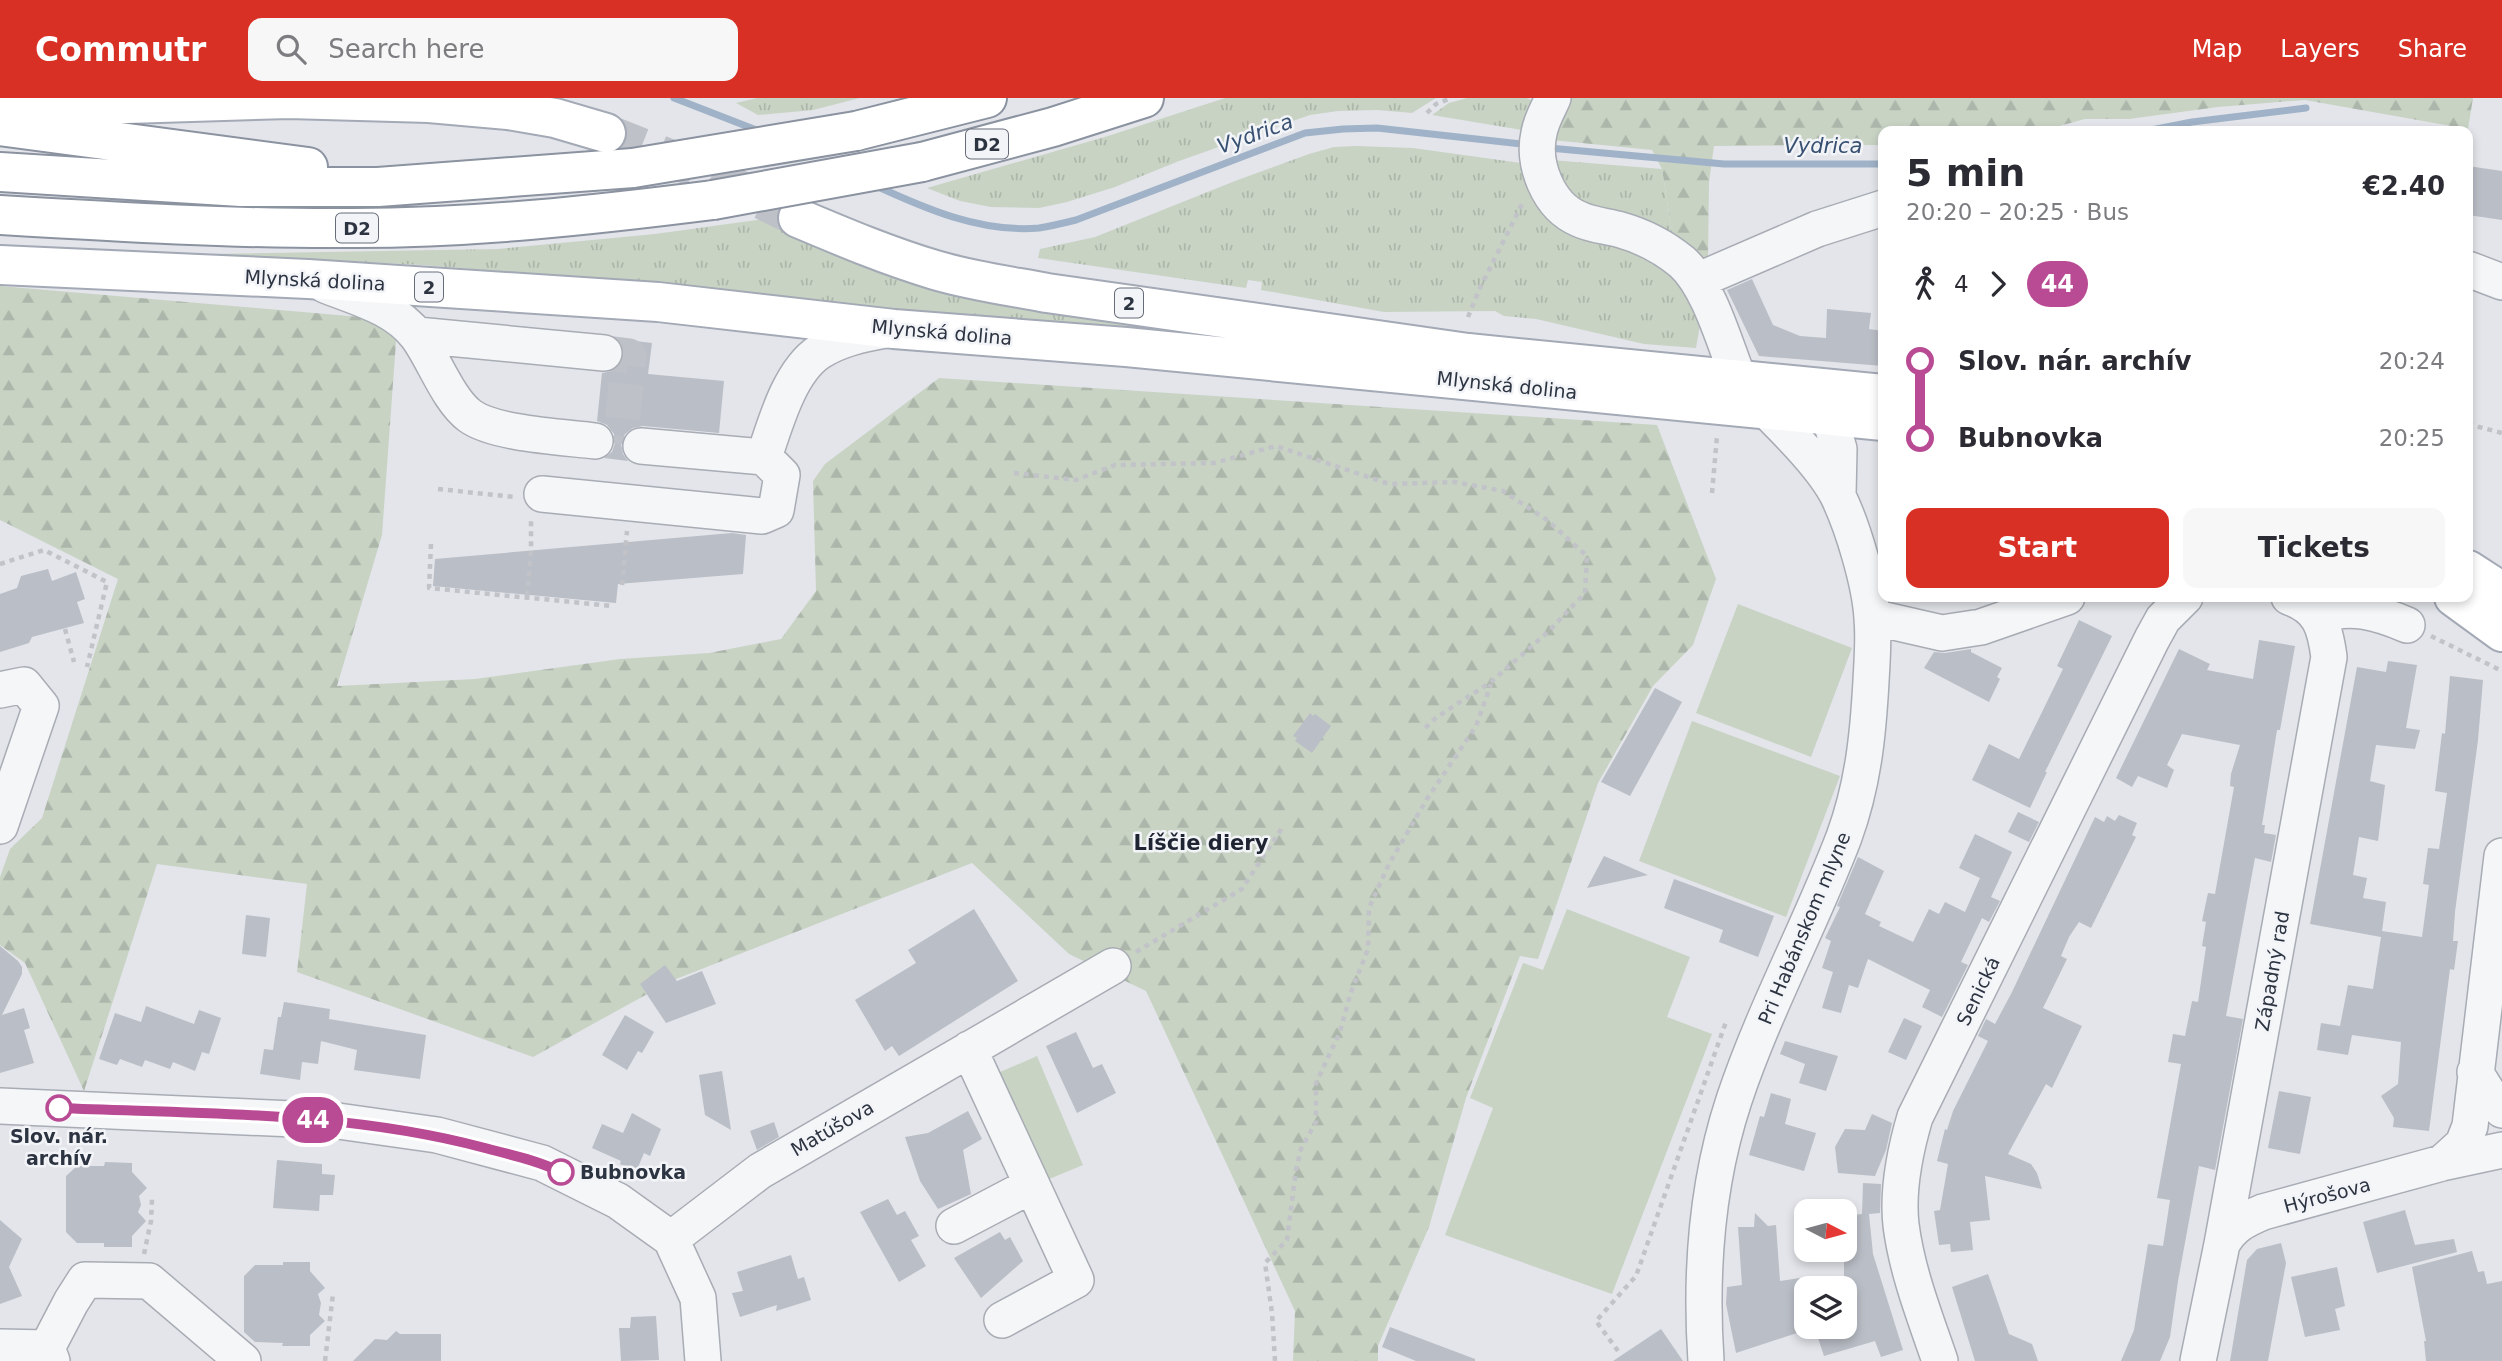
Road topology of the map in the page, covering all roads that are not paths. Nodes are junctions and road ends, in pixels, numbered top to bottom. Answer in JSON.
{"nodes":[{"id":1,"x":987,"y":98,"type":"edge"},
{"id":2,"x":1144,"y":98,"type":"edge"},
{"id":3,"x":1553,"y":98,"type":"edge"},
{"id":4,"x":0,"y":108,"type":"edge"},
{"id":5,"x":0,"y":126,"type":"edge"},
{"id":6,"x":606,"y":134,"type":"tunnel mouth"},
{"id":7,"x":0,"y":172,"type":"edge"},
{"id":8,"x":439,"y":183,"type":"junction"},
{"id":9,"x":1878,"y":210,"type":"edge"},
{"id":10,"x":0,"y":215,"type":"edge"},
{"id":11,"x":798,"y":218,"type":"tunnel mouth"},
{"id":12,"x":0,"y":265,"type":"edge"},
{"id":13,"x":2473,"y":271,"type":"edge"},
{"id":14,"x":308,"y":279,"type":"junction"},
{"id":15,"x":1699,"y":280,"type":"junction"},
{"id":16,"x":2502,"y":282,"type":"edge"},
{"id":17,"x":894,"y":329,"type":"junction"},
{"id":18,"x":417,"y":335,"type":"junction"},
{"id":19,"x":604,"y":354,"type":"tunnel mouth"},
{"id":20,"x":1740,"y":382,"type":"junction"},
{"id":21,"x":1878,"y":395,"type":"edge"},
{"id":22,"x":1820,"y":401,"type":"junction"},
{"id":23,"x":1767,"y":411,"type":"junction"},
{"id":24,"x":1878,"y":419,"type":"edge"},
{"id":25,"x":595,"y":441,"type":"dead end"},
{"id":26,"x":641,"y":446,"type":"dead end"},
{"id":27,"x":764,"y":457,"type":"junction"},
{"id":28,"x":1838,"y":495,"type":"junction"},
{"id":29,"x":531,"y":502,"type":"road end"},
{"id":30,"x":2473,"y":573,"type":"edge"},
{"id":31,"x":2502,"y":592,"type":"edge"},
{"id":32,"x":2053,"y":602,"type":"edge"},
{"id":33,"x":2180,"y":602,"type":"edge"},
{"id":34,"x":2299,"y":602,"type":"edge"},
{"id":35,"x":2461,"y":602,"type":"edge"},
{"id":36,"x":1872,"y":617,"type":"junction"},
{"id":37,"x":2319,"y":617,"type":"junction"},
{"id":38,"x":2407,"y":625,"type":"road end"},
{"id":39,"x":2502,"y":632,"type":"edge"},
{"id":40,"x":0,"y":690,"type":"edge"},
{"id":41,"x":0,"y":826,"type":"edge"},
{"id":42,"x":2502,"y":856,"type":"edge"},
{"id":43,"x":1113,"y":966,"type":"road end"},
{"id":44,"x":969,"y":1049,"type":"junction"},
{"id":45,"x":2475,"y":1072,"type":"junction"},
{"id":46,"x":0,"y":1106,"type":"edge"},
{"id":47,"x":2502,"y":1110,"type":"edge"},
{"id":48,"x":2502,"y":1150,"type":"edge"},
{"id":49,"x":2442,"y":1163,"type":"junction"},
{"id":50,"x":1032,"y":1185,"type":"junction"},
{"id":51,"x":954,"y":1226,"type":"dead end"},
{"id":52,"x":671,"y":1239,"type":"junction"},
{"id":53,"x":2222,"y":1244,"type":"junction"},
{"id":54,"x":1002,"y":1320,"type":"dead end"},
{"id":55,"x":0,"y":1347,"type":"edge"},
{"id":56,"x":49,"y":1354,"type":"edge"},
{"id":57,"x":243,"y":1361,"type":"edge"},
{"id":58,"x":703,"y":1361,"type":"edge"},
{"id":59,"x":1706,"y":1361,"type":"edge"},
{"id":60,"x":1940,"y":1361,"type":"edge"},
{"id":61,"x":2198,"y":1361,"type":"edge"}],
"edges":[{"from":1,"to":8,"type":"main road","number":"D2","bridge":true},
{"from":2,"to":10,"type":"main road","number":"D2","bridge":true},
{"from":3,"to":15,"type":"street"},
{"from":4,"to":6,"type":"main road"},
{"from":5,"to":8,"type":"main road"},
{"from":7,"to":8,"type":"main road","number":"D2"},
{"from":9,"to":15,"type":"street"},
{"from":11,"to":20,"type":"main road","name":"Mlynská dolina","number":"2"},
{"from":12,"to":14,"type":"main road","name":"Mlynská dolina","number":"2"},
{"from":13,"to":16,"type":"street"},
{"from":14,"to":17,"type":"main road","name":"Mlynská dolina","number":"2"},
{"from":14,"to":18,"type":"street"},
{"from":15,"to":20,"type":"street"},
{"from":17,"to":23,"type":"main road","name":"Mlynská dolina","number":"2"},
{"from":17,"to":27,"type":"street"},
{"from":18,"to":19,"type":"street"},
{"from":18,"to":25,"type":"street"},
{"from":20,"to":22,"type":"main road","name":"Mlynská dolina","number":"2"},
{"from":20,"to":23,"type":"main road"},
{"from":21,"to":22,"type":"main road","name":"Mlynská dolina","number":"2"},
{"from":22,"to":23,"type":"main road","name":"Mlynská dolina","number":"2"},
{"from":22,"to":24,"type":"main road","name":"Mlynská dolina","number":"2"},
{"from":22,"to":28,"type":"street","name":"Pri Habánskom mlyne"},
{"from":23,"to":28,"type":"street","name":"Pri Habánskom mlyne"},
{"from":26,"to":27,"type":"street"},
{"from":27,"to":29,"type":"street"},
{"from":28,"to":36,"type":"street","name":"Pri Habánskom mlyne"},
{"from":30,"to":31,"type":"main road"},
{"from":32,"to":36,"type":"street"},
{"from":33,"to":60,"type":"street","name":"Senická"},
{"from":34,"to":37,"type":"street"},
{"from":35,"to":39,"type":"main road"},
{"from":36,"to":59,"type":"street","name":"Pri Habánskom mlyne"},
{"from":37,"to":38,"type":"street"},
{"from":37,"to":53,"type":"street","name":"Západný rad"},
{"from":40,"to":41,"type":"street"},
{"from":42,"to":45,"type":"street"},
{"from":43,"to":44,"type":"street","name":"Matúšova"},
{"from":44,"to":50,"type":"street"},
{"from":44,"to":52,"type":"street","name":"Matúšova"},
{"from":45,"to":47,"type":"street"},
{"from":45,"to":49,"type":"street"},
{"from":46,"to":52,"type":"street"},
{"from":48,"to":49,"type":"street","name":"Hýrošova"},
{"from":49,"to":53,"type":"street","name":"Hýrošova"},
{"from":50,"to":51,"type":"street"},
{"from":50,"to":54,"type":"street"},
{"from":52,"to":58,"type":"street"},
{"from":53,"to":61,"type":"street","name":"Západný rad"},
{"from":55,"to":56,"type":"street"},
{"from":56,"to":57,"type":"street"}]}
